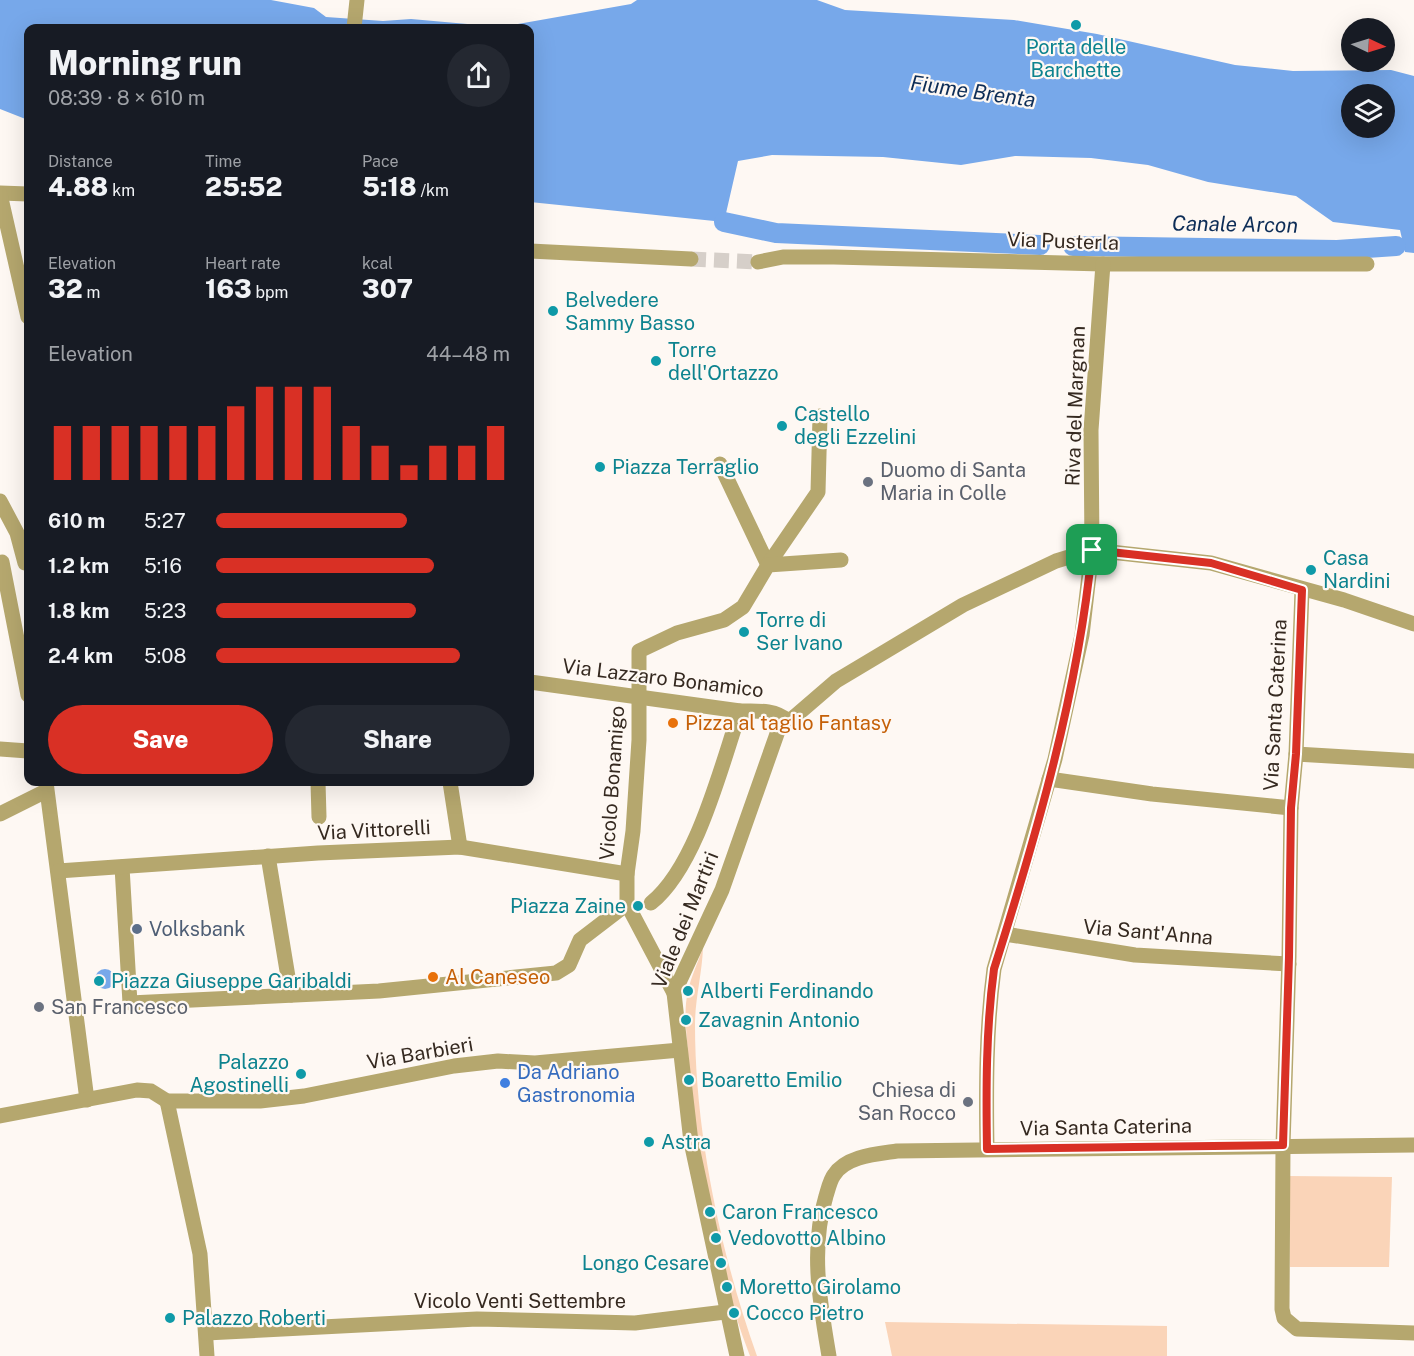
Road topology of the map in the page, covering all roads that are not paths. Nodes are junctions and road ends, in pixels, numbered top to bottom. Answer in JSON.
{"nodes":[{"id":1,"x":357,"y":0,"type":"edge"},
{"id":2,"x":354,"y":24,"type":"edge"},
{"id":3,"x":0,"y":193,"type":"edge"},
{"id":4,"x":24,"y":194,"type":"edge"},
{"id":5,"x":534,"y":251,"type":"edge"},
{"id":6,"x":692,"y":259,"type":"tunnel mouth"},
{"id":7,"x":758,"y":262,"type":"tunnel mouth"},
{"id":8,"x":1103,"y":264,"type":"junction"},
{"id":9,"x":1367,"y":264,"type":"dead end"},
{"id":10,"x":24,"y":299,"type":"edge"},
{"id":11,"x":820,"y":416,"type":"dead end"},
{"id":12,"x":720,"y":464,"type":"dead end"},
{"id":13,"x":0,"y":501,"type":"edge"},
{"id":14,"x":1092,"y":550,"type":"junction"},
{"id":15,"x":24,"y":554,"type":"edge"},
{"id":16,"x":841,"y":560,"type":"dead end"},
{"id":17,"x":1,"y":561,"type":"edge"},
{"id":18,"x":24,"y":563,"type":"edge"},
{"id":19,"x":768,"y":565,"type":"junction"},
{"id":20,"x":1302,"y":590,"type":"junction"},
{"id":21,"x":1414,"y":624,"type":"edge"},
{"id":22,"x":24,"y":675,"type":"edge"},
{"id":23,"x":534,"y":683,"type":"edge"},
{"id":24,"x":639,"y":696,"type":"junction"},
{"id":25,"x":740,"y":711,"type":"junction"},
{"id":26,"x":788,"y":721,"type":"junction"},
{"id":27,"x":0,"y":749,"type":"edge"},
{"id":28,"x":24,"y":751,"type":"edge"},
{"id":29,"x":1296,"y":754,"type":"junction"},
{"id":30,"x":1414,"y":761,"type":"edge"},
{"id":31,"x":1049,"y":779,"type":"junction"},
{"id":32,"x":46,"y":786,"type":"edge"},
{"id":33,"x":318,"y":786,"type":"edge"},
{"id":34,"x":451,"y":786,"type":"edge"},
{"id":35,"x":1291,"y":808,"type":"junction"},
{"id":36,"x":0,"y":814,"type":"edge"},
{"id":37,"x":319,"y":817,"type":"dead end"},
{"id":38,"x":460,"y":847,"type":"junction"},
{"id":39,"x":268,"y":856,"type":"junction"},
{"id":40,"x":58,"y":865,"type":"junction"},
{"id":41,"x":122,"y":867,"type":"junction"},
{"id":42,"x":627,"y":874,"type":"junction"},
{"id":43,"x":651,"y":903,"type":"dead end"},
{"id":44,"x":627,"y":904,"type":"junction"},
{"id":45,"x":1005,"y":934,"type":"junction"},
{"id":46,"x":1289,"y":964,"type":"junction"},
{"id":47,"x":675,"y":993,"type":"junction"},
{"id":48,"x":291,"y":995,"type":"junction"},
{"id":49,"x":680,"y":1050,"type":"junction"},
{"id":50,"x":87,"y":1100,"type":"junction"},
{"id":51,"x":167,"y":1101,"type":"junction"},
{"id":52,"x":0,"y":1116,"type":"edge"},
{"id":53,"x":1283,"y":1145,"type":"junction"},
{"id":54,"x":1414,"y":1145,"type":"edge"},
{"id":55,"x":987,"y":1149,"type":"junction"},
{"id":56,"x":725,"y":1312,"type":"junction"},
{"id":57,"x":207,"y":1333,"type":"junction"},
{"id":58,"x":1414,"y":1333,"type":"edge"},
{"id":59,"x":207,"y":1356,"type":"edge"},
{"id":60,"x":737,"y":1356,"type":"edge"},
{"id":61,"x":829,"y":1356,"type":"edge"}],
"edges":[{"from":1,"to":2,"type":"street"},
{"from":3,"to":4,"type":"street"},
{"from":3,"to":10,"type":"street"},
{"from":5,"to":6,"type":"street"},
{"from":7,"to":8,"type":"street","name":"Via Pusterla"},
{"from":8,"to":9,"type":"street","name":"Via Pusterla"},
{"from":8,"to":14,"type":"street","name":"Riva del Margnan"},
{"from":11,"to":19,"type":"street"},
{"from":12,"to":19,"type":"street"},
{"from":13,"to":15,"type":"street"},
{"from":14,"to":20,"type":"street"},
{"from":14,"to":26,"type":"street","name":"Viale dei Martiri"},
{"from":14,"to":31,"type":"street"},
{"from":16,"to":19,"type":"street"},
{"from":17,"to":18,"type":"street"},
{"from":17,"to":22,"type":"street"},
{"from":19,"to":24,"type":"street"},
{"from":20,"to":21,"type":"street"},
{"from":20,"to":29,"type":"street","name":"Via Santa Caterina"},
{"from":23,"to":24,"type":"street","name":"Via Lazzaro Bonamico"},
{"from":24,"to":25,"type":"street","name":"Via Lazzaro Bonamico"},
{"from":24,"to":42,"type":"street","name":"Vicolo Bonamigo"},
{"from":25,"to":26,"type":"street","name":"Via Lazzaro Bonamico"},
{"from":25,"to":43,"type":"street"},
{"from":26,"to":47,"type":"street","name":"Viale dei Martiri"},
{"from":27,"to":28,"type":"street"},
{"from":29,"to":30,"type":"street"},
{"from":29,"to":35,"type":"street","name":"Via Santa Caterina"},
{"from":31,"to":35,"type":"street"},
{"from":31,"to":45,"type":"street"},
{"from":32,"to":36,"type":"street"},
{"from":32,"to":40,"type":"street"},
{"from":33,"to":37,"type":"street"},
{"from":34,"to":38,"type":"street"},
{"from":35,"to":46,"type":"street","name":"Via Santa Caterina"},
{"from":38,"to":39,"type":"street","name":"Via Vittorelli"},
{"from":38,"to":42,"type":"street","name":"Via Vittorelli"},
{"from":39,"to":41,"type":"street","name":"Via Vittorelli"},
{"from":39,"to":48,"type":"street"},
{"from":40,"to":41,"type":"street"},
{"from":40,"to":50,"type":"street"},
{"from":41,"to":48,"type":"street"},
{"from":42,"to":44,"type":"street"},
{"from":44,"to":47,"type":"street"},
{"from":44,"to":48,"type":"street"},
{"from":45,"to":46,"type":"street","name":"Via Sant'Anna"},
{"from":45,"to":55,"type":"street"},
{"from":46,"to":53,"type":"street","name":"Via Santa Caterina"},
{"from":47,"to":49,"type":"street","name":"Viale dei Martiri"},
{"from":49,"to":51,"type":"street","name":"Via Barbieri"},
{"from":49,"to":56,"type":"street","name":"Viale dei Martiri"},
{"from":50,"to":51,"type":"street"},
{"from":50,"to":52,"type":"street"},
{"from":51,"to":57,"type":"street"},
{"from":53,"to":54,"type":"street"},
{"from":53,"to":55,"type":"street","name":"Via Santa Caterina"},
{"from":53,"to":58,"type":"street","name":"Via Santa Caterina"},
{"from":55,"to":61,"type":"street","name":"Via Santa Caterina"},
{"from":56,"to":57,"type":"street","name":"Vicolo Venti Settembre"},
{"from":56,"to":60,"type":"street","name":"Viale dei Martiri"},
{"from":57,"to":59,"type":"street"}]}
